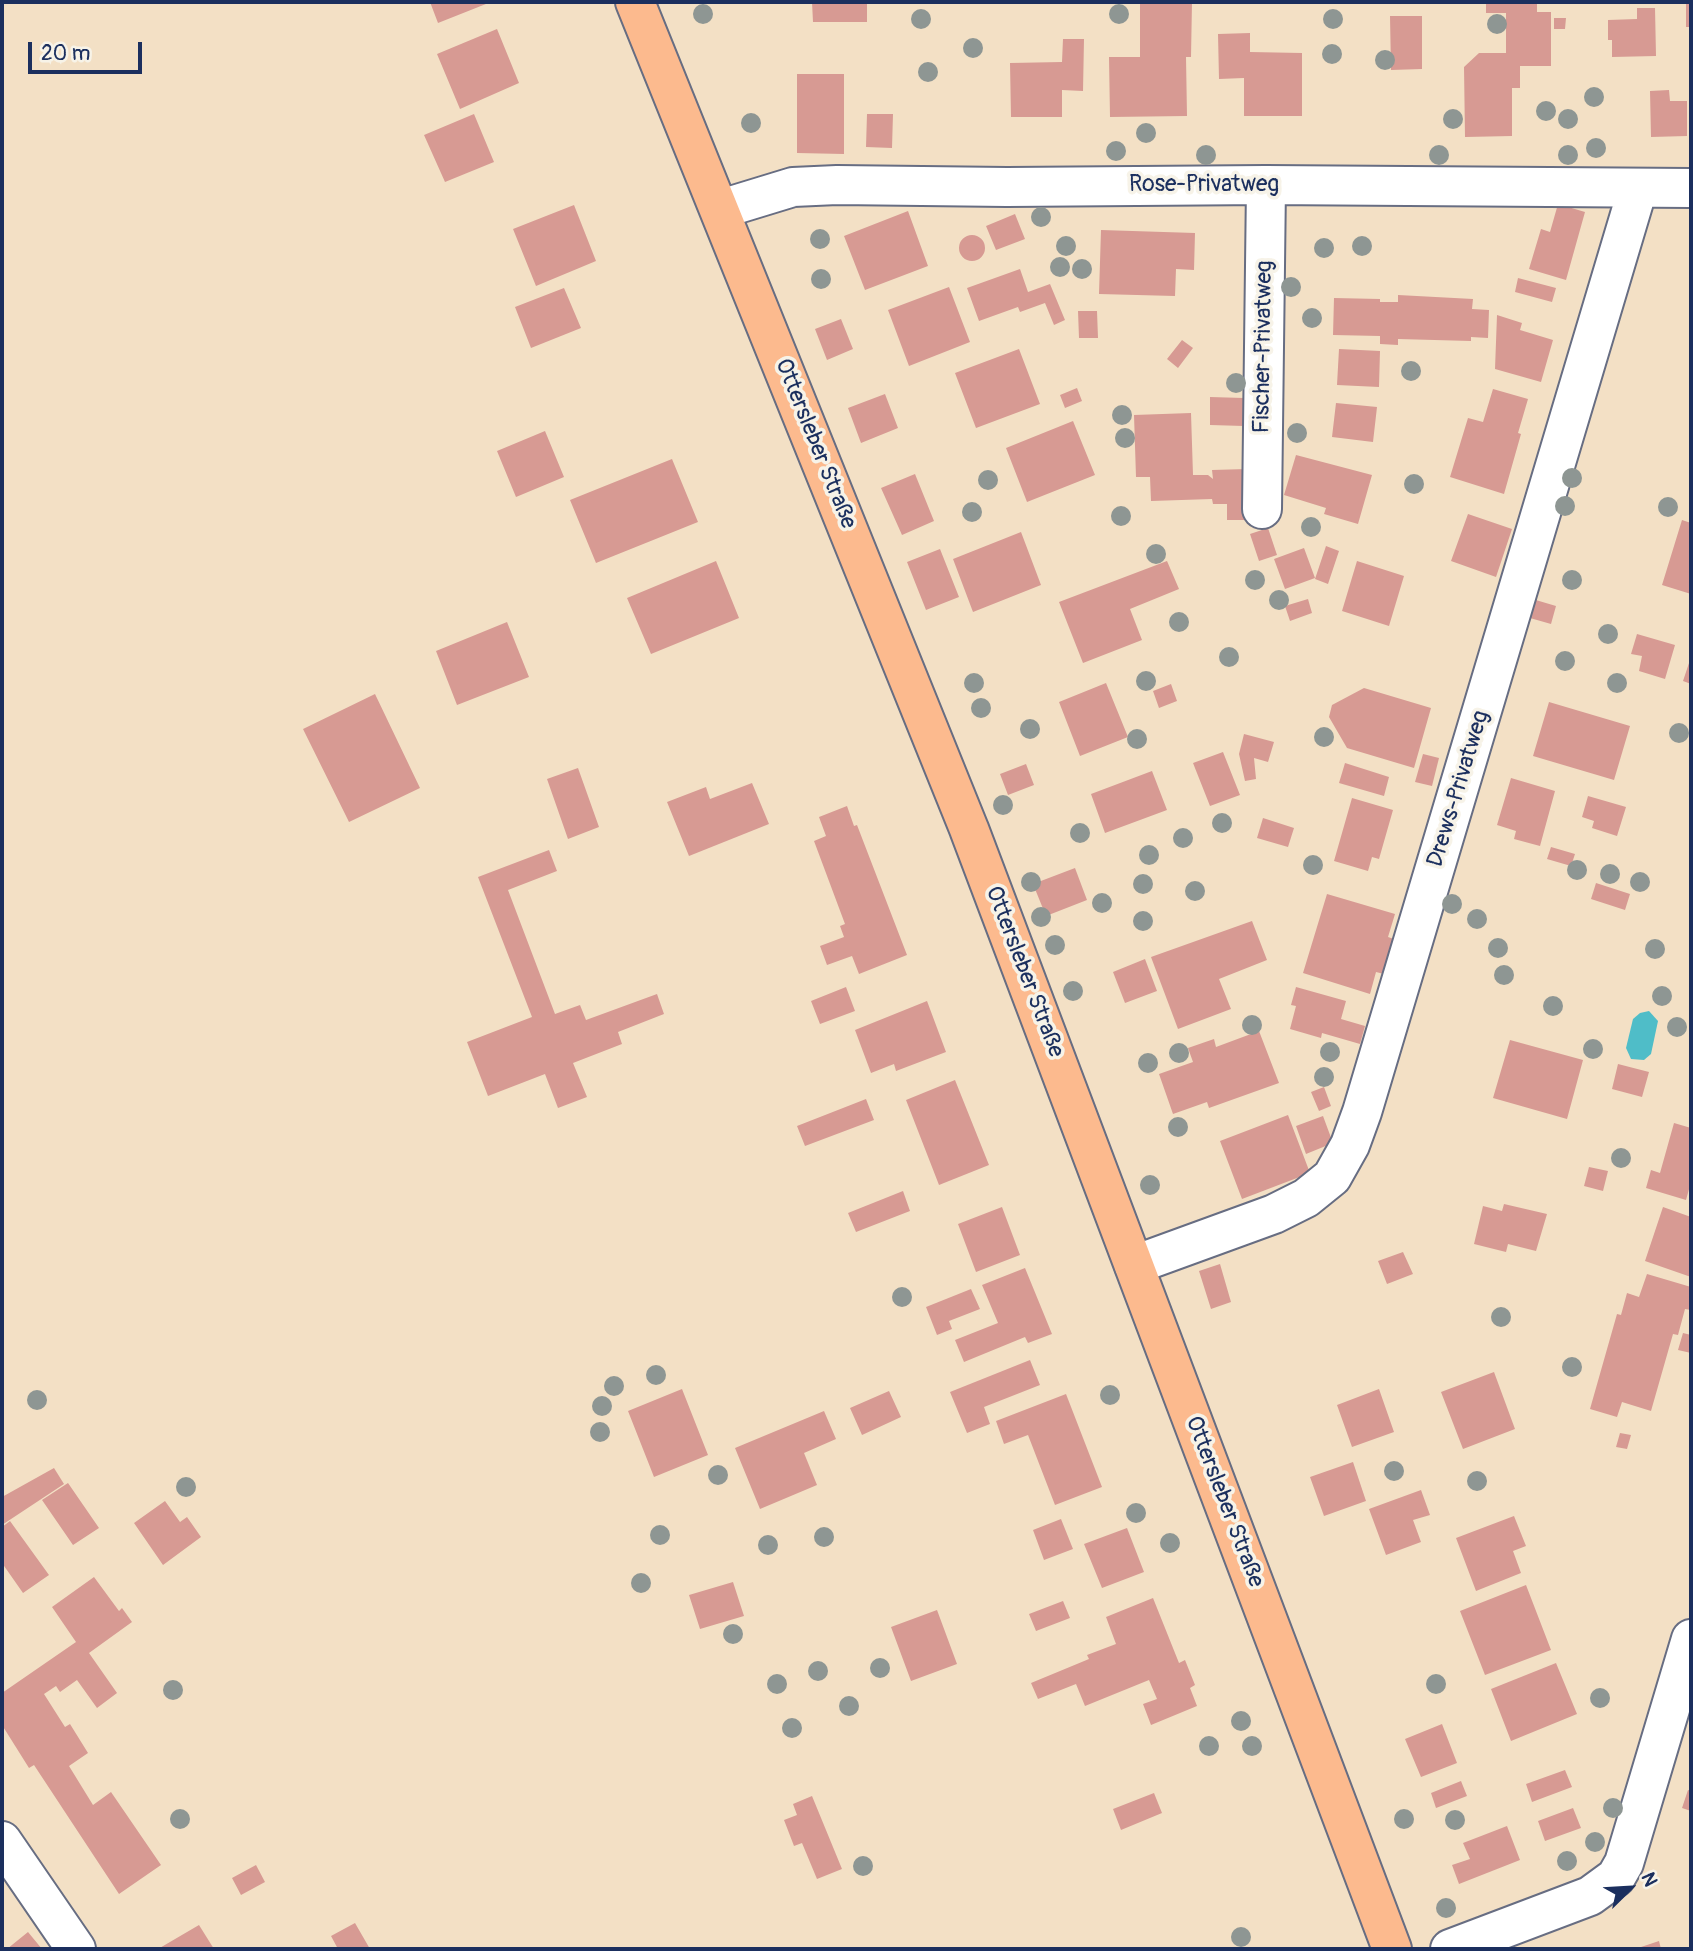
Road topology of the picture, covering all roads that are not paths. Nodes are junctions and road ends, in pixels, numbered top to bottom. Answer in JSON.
{"nodes":[{"id":1,"x":635,"y":2,"type":"edge"},
{"id":2,"x":1266,"y":185,"type":"junction"},
{"id":3,"x":1639,"y":188,"type":"junction"},
{"id":4,"x":1691,"y":188,"type":"edge"},
{"id":5,"x":721,"y":209,"type":"junction"},
{"id":6,"x":1262,"y":509,"type":"dead end"},
{"id":7,"x":1134,"y":1265,"type":"junction"},
{"id":8,"x":1691,"y":1639,"type":"edge"},
{"id":9,"x":2,"y":1841,"type":"edge"},
{"id":10,"x":76,"y":1949,"type":"edge"},
{"id":11,"x":1392,"y":1949,"type":"edge"},
{"id":12,"x":1450,"y":1949,"type":"edge"}],
"edges":[{"from":1,"to":5,"type":"main road","name":"Ottersleber Straße"},
{"from":2,"to":3,"type":"street","name":"Rose-Privatweg"},
{"from":2,"to":5,"type":"street","name":"Rose-Privatweg"},
{"from":2,"to":6,"type":"street","name":"Fischer-Privatweg"},
{"from":3,"to":4,"type":"street","name":"Rose-Privatweg"},
{"from":3,"to":7,"type":"street","name":"Drews-Privatweg"},
{"from":5,"to":7,"type":"main road","name":"Ottersleber Straße"},
{"from":7,"to":11,"type":"main road","name":"Ottersleber Straße"},
{"from":8,"to":12,"type":"street"},
{"from":9,"to":10,"type":"street"}]}
